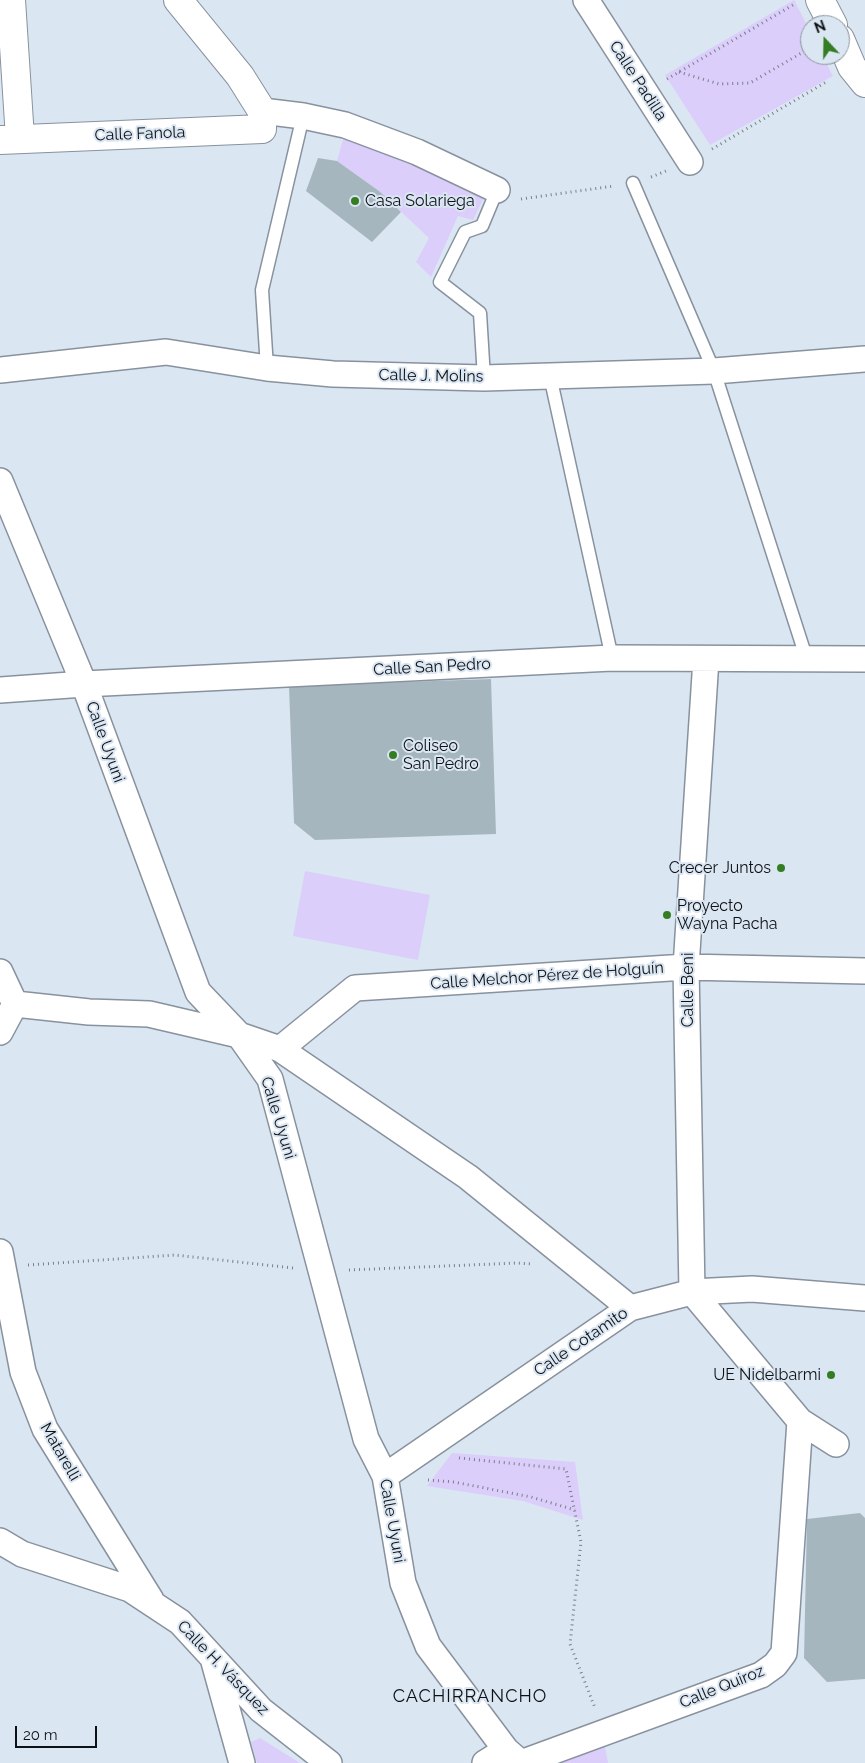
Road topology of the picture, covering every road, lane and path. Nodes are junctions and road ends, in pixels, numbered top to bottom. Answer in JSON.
{"nodes":[{"id":1,"x":11,"y":0,"type":"edge"},
{"id":2,"x":178,"y":0,"type":"edge"},
{"id":3,"x":586,"y":0,"type":"edge"},
{"id":4,"x":801,"y":0,"type":"edge"},
{"id":5,"x":820,"y":0,"type":"edge"},
{"id":6,"x":828,"y":15,"type":"edge"},
{"id":7,"x":800,"y":54,"type":"edge"},
{"id":8,"x":850,"y":59,"type":"edge"},
{"id":9,"x":678,"y":72,"type":"junction"},
{"id":10,"x":858,"y":75,"type":"edge"},
{"id":11,"x":645,"y":92,"type":"junction"},
{"id":12,"x":262,"y":111,"type":"junction"},
{"id":13,"x":303,"y":116,"type":"junction"},
{"id":14,"x":10,"y":139,"type":"edge"},
{"id":15,"x":690,"y":162,"type":"junction"},
{"id":16,"x":633,"y":183,"type":"junction"},
{"id":17,"x":497,"y":190,"type":"junction"},
{"id":18,"x":865,"y":359,"type":"edge"},
{"id":19,"x":267,"y":368,"type":"junction"},
{"id":20,"x":0,"y":370,"type":"edge"},
{"id":21,"x":714,"y":371,"type":"junction"},
{"id":22,"x":550,"y":376,"type":"junction"},
{"id":23,"x":484,"y":378,"type":"junction"},
{"id":24,"x":0,"y":481,"type":"edge"},
{"id":25,"x":612,"y":658,"type":"junction"},
{"id":26,"x":706,"y":659,"type":"junction"},
{"id":27,"x":865,"y":659,"type":"edge"},
{"id":28,"x":807,"y":660,"type":"junction"},
{"id":29,"x":84,"y":684,"type":"junction"},
{"id":30,"x":0,"y":690,"type":"edge"},
{"id":31,"x":686,"y":967,"type":"junction"},
{"id":32,"x":865,"y":971,"type":"edge"},
{"id":33,"x":0,"y":972,"type":"edge"},
{"id":34,"x":15,"y":1004,"type":"junction"},
{"id":35,"x":0,"y":1032,"type":"edge"},
{"id":36,"x":239,"y":1034,"type":"junction"},
{"id":37,"x":280,"y":1049,"type":"junction"},
{"id":38,"x":0,"y":1252,"type":"edge"},
{"id":39,"x":692,"y":1292,"type":"junction"},
{"id":40,"x":865,"y":1298,"type":"edge"},
{"id":41,"x":630,"y":1308,"type":"junction"},
{"id":42,"x":800,"y":1421,"type":"junction"},
{"id":43,"x":836,"y":1444,"type":"dead end"},
{"id":44,"x":418,"y":1454,"type":"junction"},
{"id":45,"x":385,"y":1476,"type":"junction"},
{"id":46,"x":575,"y":1510,"type":"junction"},
{"id":47,"x":0,"y":1541,"type":"edge"},
{"id":48,"x":154,"y":1605,"type":"junction"},
{"id":49,"x":212,"y":1658,"type":"junction"},
{"id":50,"x":593,"y":1736,"type":"junction"},
{"id":51,"x":514,"y":1757,"type":"edge"},
{"id":52,"x":242,"y":1763,"type":"edge"},
{"id":53,"x":329,"y":1763,"type":"edge"},
{"id":54,"x":485,"y":1763,"type":"edge"}],
"edges":[{"from":1,"to":14,"type":"main road"},
{"from":2,"to":12,"type":"main road"},
{"from":3,"to":11,"type":"street","name":"Calle Padilla"},
{"from":4,"to":9,"type":"path"},
{"from":5,"to":6,"type":"main road"},
{"from":7,"to":9,"type":"path"},
{"from":8,"to":10,"type":"main road"},
{"from":9,"to":11,"type":"path"},
{"from":10,"to":15,"type":"path"},
{"from":11,"to":15,"type":"street","name":"Calle Padilla"},
{"from":12,"to":13,"type":"street"},
{"from":12,"to":14,"type":"main road","name":"Calle Fanola"},
{"from":13,"to":17,"type":"street"},
{"from":13,"to":19,"type":"lane"},
{"from":15,"to":16,"type":"path"},
{"from":16,"to":17,"type":"path"},
{"from":16,"to":21,"type":"lane"},
{"from":17,"to":23,"type":"lane"},
{"from":18,"to":21,"type":"street","name":"Calle J. Molins"},
{"from":19,"to":20,"type":"street","name":"Calle J. Molins"},
{"from":19,"to":23,"type":"street","name":"Calle J. Molins"},
{"from":21,"to":22,"type":"street","name":"Calle J. Molins"},
{"from":21,"to":28,"type":"lane"},
{"from":22,"to":23,"type":"street","name":"Calle J. Molins"},
{"from":22,"to":25,"type":"lane"},
{"from":24,"to":29,"type":"street","name":"Calle Uyuni"},
{"from":25,"to":26,"type":"street","name":"Calle San Pedro"},
{"from":25,"to":29,"type":"street","name":"Calle San Pedro"},
{"from":26,"to":28,"type":"street","name":"Calle San Pedro"},
{"from":26,"to":31,"type":"street","name":"Calle Beni"},
{"from":27,"to":28,"type":"street","name":"Calle San Pedro"},
{"from":29,"to":30,"type":"street","name":"Calle San Pedro"},
{"from":29,"to":36,"type":"street","name":"Calle Uyuni"},
{"from":31,"to":32,"type":"street","name":"Calle Melchor Pérez de Holguín"},
{"from":31,"to":37,"type":"street","name":"Calle Melchor Pérez de Holguín"},
{"from":31,"to":39,"type":"street","name":"Calle Beni"},
{"from":33,"to":34,"type":"street"},
{"from":34,"to":35,"type":"street"},
{"from":34,"to":36,"type":"street"},
{"from":36,"to":37,"type":"street"},
{"from":36,"to":45,"type":"street","name":"Calle Uyuni"},
{"from":37,"to":41,"type":"street"},
{"from":38,"to":48,"type":"street","name":"Matarelli"},
{"from":39,"to":40,"type":"street","name":"Calle Cotamito"},
{"from":39,"to":41,"type":"street","name":"Calle Cotamito"},
{"from":39,"to":42,"type":"street"},
{"from":41,"to":44,"type":"street","name":"Calle Cotamito"},
{"from":42,"to":43,"type":"street"},
{"from":42,"to":50,"type":"street","name":"Calle Quiroz"},
{"from":44,"to":45,"type":"street","name":"Calle Cotamito"},
{"from":44,"to":46,"type":"path"},
{"from":45,"to":46,"type":"path"},
{"from":45,"to":51,"type":"street","name":"Calle Uyuni"},
{"from":46,"to":50,"type":"path"},
{"from":47,"to":48,"type":"street","name":"Calle H. Vásquez"},
{"from":48,"to":49,"type":"street","name":"Calle H. Vásquez"},
{"from":49,"to":52,"type":"street"},
{"from":49,"to":53,"type":"street","name":"Calle H. Vásquez"},
{"from":50,"to":51,"type":"street","name":"Calle Quiroz"},
{"from":51,"to":54,"type":"street","name":"Calle Quiroz"}]}
